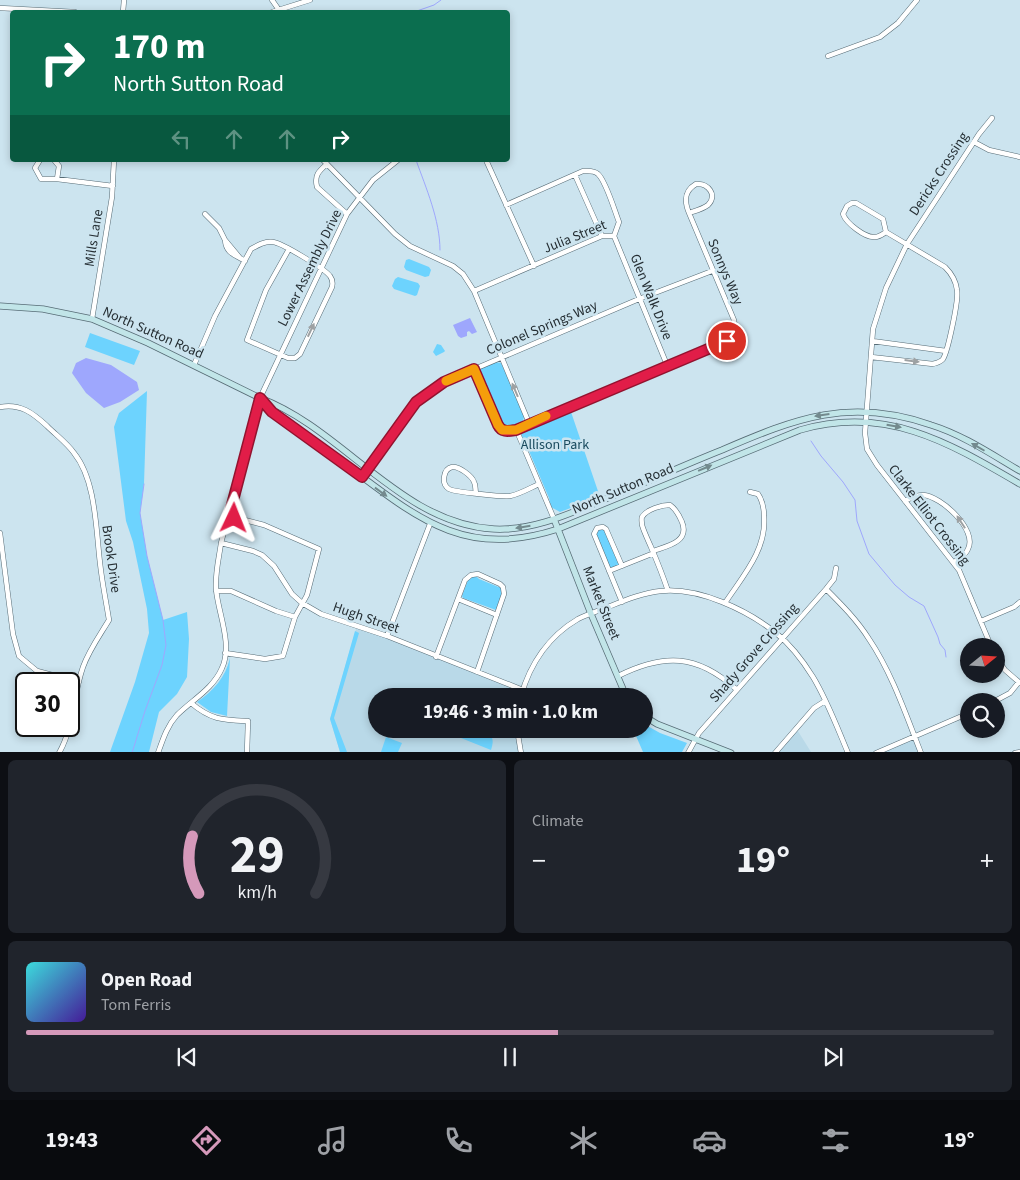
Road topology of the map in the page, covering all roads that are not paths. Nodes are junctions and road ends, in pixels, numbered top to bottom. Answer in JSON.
{"nodes":[{"id":1,"x":272,"y":0,"type":"edge"},
{"id":2,"x":310,"y":0,"type":"edge"},
{"id":3,"x":918,"y":0,"type":"edge"},
{"id":4,"x":0,"y":8,"type":"edge"},
{"id":5,"x":37,"y":10,"type":"edge"},
{"id":6,"x":279,"y":10,"type":"joint"},
{"id":7,"x":828,"y":56,"type":"dead end"},
{"id":8,"x":992,"y":118,"type":"dead end"},
{"id":9,"x":974,"y":142,"type":"junction"},
{"id":10,"x":1020,"y":157,"type":"edge"},
{"id":11,"x":39,"y":162,"type":"edge"},
{"id":12,"x":56,"y":162,"type":"edge"},
{"id":13,"x":114,"y":162,"type":"edge"},
{"id":14,"x":325,"y":162,"type":"edge"},
{"id":15,"x":396,"y":162,"type":"edge"},
{"id":16,"x":487,"y":162,"type":"edge"},
{"id":17,"x":575,"y":175,"type":"junction"},
{"id":18,"x":57,"y":179,"type":"junction"},
{"id":19,"x":113,"y":186,"type":"junction"},
{"id":20,"x":360,"y":196,"type":"junction"},
{"id":21,"x":506,"y":205,"type":"junction"},
{"id":22,"x":688,"y":213,"type":"junction"},
{"id":23,"x":205,"y":214,"type":"dead end"},
{"id":24,"x":347,"y":214,"type":"junction"},
{"id":25,"x":886,"y":232,"type":"junction"},
{"id":26,"x":602,"y":236,"type":"junction"},
{"id":27,"x":614,"y":236,"type":"junction"},
{"id":28,"x":907,"y":244,"type":"junction"},
{"id":29,"x":289,"y":249,"type":"junction"},
{"id":30,"x":242,"y":259,"type":"junction"},
{"id":31,"x":534,"y":266,"type":"junction"},
{"id":32,"x":320,"y":268,"type":"junction"},
{"id":33,"x":712,"y":271,"type":"junction"},
{"id":34,"x":474,"y":291,"type":"junction"},
{"id":35,"x":639,"y":299,"type":"junction"},
{"id":36,"x":0,"y":306,"type":"edge"},
{"id":37,"x":92,"y":320,"type":"junction"},
{"id":38,"x":872,"y":341,"type":"junction"},
{"id":39,"x":946,"y":351,"type":"junction"},
{"id":40,"x":280,"y":354,"type":"junction"},
{"id":41,"x":502,"y":357,"type":"junction"},
{"id":42,"x":871,"y":357,"type":"junction"},
{"id":43,"x":194,"y":365,"type":"junction"},
{"id":44,"x":667,"y":365,"type":"junction"},
{"id":45,"x":474,"y":369,"type":"junction"},
{"id":46,"x":260,"y":398,"type":"junction"},
{"id":47,"x":0,"y":406,"type":"edge"},
{"id":48,"x":867,"y":412,"type":"junction"},
{"id":49,"x":866,"y":422,"type":"junction"},
{"id":50,"x":529,"y":423,"type":"junction"},
{"id":51,"x":516,"y":430,"type":"junction"},
{"id":52,"x":368,"y":468,"type":"junction"},
{"id":53,"x":1020,"y":471,"type":"edge"},
{"id":54,"x":362,"y":477,"type":"junction"},
{"id":55,"x":540,"y":484,"type":"junction"},
{"id":56,"x":1020,"y":484,"type":"edge"},
{"id":57,"x":750,"y":492,"type":"dead end"},
{"id":58,"x":476,"y":493,"type":"junction"},
{"id":59,"x":905,"y":501,"type":"junction"},
{"id":60,"x":229,"y":516,"type":"junction"},
{"id":61,"x":554,"y":519,"type":"junction"},
{"id":62,"x":430,"y":524,"type":"junction"},
{"id":63,"x":558,"y":529,"type":"junction"},
{"id":64,"x":0,"y":533,"type":"edge"},
{"id":65,"x":222,"y":543,"type":"junction"},
{"id":66,"x":653,"y":552,"type":"junction"},
{"id":67,"x":954,"y":562,"type":"junction"},
{"id":68,"x":622,"y":566,"type":"junction"},
{"id":69,"x":836,"y":568,"type":"dead end"},
{"id":70,"x":609,"y":571,"type":"junction"},
{"id":71,"x":826,"y":589,"type":"junction"},
{"id":72,"x":216,"y":591,"type":"junction"},
{"id":73,"x":668,"y":591,"type":"junction"},
{"id":74,"x":458,"y":599,"type":"junction"},
{"id":75,"x":622,"y":602,"type":"junction"},
{"id":76,"x":1020,"y":602,"type":"edge"},
{"id":77,"x":302,"y":603,"type":"junction"},
{"id":78,"x":725,"y":603,"type":"junction"},
{"id":79,"x":591,"y":614,"type":"junction"},
{"id":80,"x":497,"y":615,"type":"junction"},
{"id":81,"x":294,"y":617,"type":"junction"},
{"id":82,"x":981,"y":622,"type":"junction"},
{"id":83,"x":387,"y":636,"type":"junction"},
{"id":84,"x":782,"y":638,"type":"junction"},
{"id":85,"x":988,"y":638,"type":"edge"},
{"id":86,"x":226,"y":653,"type":"junction"},
{"id":87,"x":436,"y":657,"type":"junction"},
{"id":88,"x":1005,"y":670,"type":"edge"},
{"id":89,"x":41,"y":672,"type":"edge"},
{"id":90,"x":477,"y":672,"type":"junction"},
{"id":91,"x":618,"y":676,"type":"junction"},
{"id":92,"x":80,"y":678,"type":"edge"},
{"id":93,"x":1019,"y":683,"type":"edge"},
{"id":94,"x":518,"y":688,"type":"edge"},
{"id":95,"x":524,"y":688,"type":"edge"},
{"id":96,"x":623,"y":688,"type":"edge"},
{"id":97,"x":736,"y":689,"type":"junction"},
{"id":98,"x":1005,"y":696,"type":"edge"},
{"id":99,"x":825,"y":702,"type":"junction"},
{"id":100,"x":191,"y":703,"type":"junction"},
{"id":101,"x":960,"y":717,"type":"edge"},
{"id":102,"x":653,"y":722,"type":"edge"},
{"id":103,"x":914,"y":736,"type":"junction"},
{"id":104,"x":67,"y":737,"type":"edge"},
{"id":105,"x":519,"y":738,"type":"edge"},
{"id":106,"x":695,"y":739,"type":"junction"},
{"id":107,"x":723,"y":751,"type":"edge"},
{"id":108,"x":59,"y":752,"type":"edge"},
{"id":109,"x":158,"y":752,"type":"edge"},
{"id":110,"x":247,"y":752,"type":"edge"},
{"id":111,"x":521,"y":752,"type":"edge"},
{"id":112,"x":688,"y":752,"type":"edge"},
{"id":113,"x":731,"y":752,"type":"edge"},
{"id":114,"x":774,"y":752,"type":"edge"},
{"id":115,"x":848,"y":752,"type":"edge"},
{"id":116,"x":876,"y":752,"type":"edge"},
{"id":117,"x":921,"y":752,"type":"edge"},
{"id":118,"x":1015,"y":752,"type":"edge"},
{"id":119,"x":1020,"y":752,"type":"edge"}],
"edges":[{"from":1,"to":6,"type":"street"},
{"from":2,"to":6,"type":"street"},
{"from":3,"to":7,"type":"street"},
{"from":4,"to":5,"type":"street"},
{"from":8,"to":9,"type":"street","name":"Dericks Crossing"},
{"from":9,"to":10,"type":"street"},
{"from":9,"to":28,"type":"street","name":"Dericks Crossing"},
{"from":11,"to":18,"type":"street"},
{"from":12,"to":18,"type":"street"},
{"from":13,"to":19,"type":"street","name":"Mills Lane"},
{"from":14,"to":20,"type":"street"},
{"from":14,"to":24,"type":"street"},
{"from":15,"to":20,"type":"street","name":"Lower Assembly Drive"},
{"from":16,"to":21,"type":"street"},
{"from":17,"to":21,"type":"street","name":"Julia Street"},
{"from":17,"to":26,"type":"street"},
{"from":17,"to":27,"type":"street","name":"Julia Street"},
{"from":18,"to":19,"type":"street"},
{"from":19,"to":37,"type":"street","name":"Mills Lane"},
{"from":20,"to":24,"type":"street","name":"Lower Assembly Drive"},
{"from":20,"to":34,"type":"street"},
{"from":21,"to":31,"type":"street"},
{"from":22,"to":22,"type":"street","name":"Sonnys Way"},
{"from":22,"to":33,"type":"street","name":"Sonnys Way"},
{"from":23,"to":30,"type":"street"},
{"from":24,"to":32,"type":"street","name":"Lower Assembly Drive"},
{"from":25,"to":25,"type":"street"},
{"from":25,"to":28,"type":"street"},
{"from":26,"to":27,"type":"street","name":"Julia Street"},
{"from":26,"to":31,"type":"street","name":"Julia Street"},
{"from":27,"to":35,"type":"street","name":"Glen Walk Drive"},
{"from":28,"to":38,"type":"street","name":"Dericks Crossing"},
{"from":28,"to":39,"type":"street"},
{"from":29,"to":30,"type":"street"},
{"from":29,"to":32,"type":"street"},
{"from":29,"to":40,"type":"street"},
{"from":30,"to":43,"type":"street"},
{"from":31,"to":34,"type":"street","name":"Julia Street"},
{"from":32,"to":40,"type":"street","name":"Lower Assembly Drive"},
{"from":40,"to":32,"type":"street","one_way":true},
{"from":33,"to":35,"type":"street","name":"Colonel Springs Way"},
{"from":33,"to":44,"type":"street","name":"Sonnys Way"},
{"from":34,"to":41,"type":"street"},
{"from":35,"to":41,"type":"street","name":"Colonel Springs Way"},
{"from":35,"to":44,"type":"street","name":"Glen Walk Drive"},
{"from":36,"to":37,"type":"main road","name":"North Sutton Road"},
{"from":37,"to":43,"type":"main road","name":"North Sutton Road"},
{"from":38,"to":39,"type":"street"},
{"from":38,"to":42,"type":"street","name":"Clarke Elliot Crossing"},
{"from":42,"to":39,"type":"street","one_way":true},
{"from":40,"to":46,"type":"street","name":"Lower Assembly Drive"},
{"from":41,"to":45,"type":"street","name":"Colonel Springs Way"},
{"from":50,"to":41,"type":"street","one_way":true},
{"from":42,"to":48,"type":"street","name":"Clarke Elliot Crossing"},
{"from":43,"to":46,"type":"main road","name":"North Sutton Road"},
{"from":44,"to":50,"type":"street"},
{"from":45,"to":51,"type":"street"},
{"from":45,"to":52,"type":"street","name":"Colonel Springs Way"},
{"from":46,"to":52,"type":"main road","name":"North Sutton Road"},
{"from":46,"to":54,"type":"main road","name":"North Sutton Road"},
{"from":46,"to":60,"type":"street","name":"Lower Assembly Drive"},
{"from":47,"to":92,"type":"street","name":"Brook Drive"},
{"from":48,"to":49,"type":"street","name":"Clarke Elliot Crossing"},
{"from":53,"to":48,"type":"main road","name":"North Sutton Road","one_way":true},
{"from":48,"to":61,"type":"main road","name":"North Sutton Road","one_way":true},
{"from":49,"to":56,"type":"main road","name":"North Sutton Road","one_way":true},
{"from":49,"to":59,"type":"street","name":"Clarke Elliot Crossing"},
{"from":63,"to":49,"type":"main road","name":"North Sutton Road","one_way":true},
{"from":50,"to":51,"type":"street"},
{"from":51,"to":55,"type":"street"},
{"from":52,"to":54,"type":"street","name":"Colonel Springs Way"},
{"from":61,"to":52,"type":"main road","name":"North Sutton Road","one_way":true},
{"from":54,"to":62,"type":"main road","name":"North Sutton Road","one_way":true},
{"from":55,"to":58,"type":"street"},
{"from":55,"to":61,"type":"street"},
{"from":57,"to":78,"type":"street"},
{"from":58,"to":58,"type":"street"},
{"from":59,"to":67,"type":"street","name":"Clarke Elliot Crossing"},
{"from":67,"to":59,"type":"street","one_way":true},
{"from":60,"to":65,"type":"street","name":"Lower Assembly Drive"},
{"from":60,"to":77,"type":"street"},
{"from":61,"to":63,"type":"main road","name":"Market Street"},
{"from":62,"to":63,"type":"main road","name":"North Sutton Road"},
{"from":62,"to":83,"type":"street"},
{"from":63,"to":79,"type":"main road","name":"Market Street"},
{"from":64,"to":89,"type":"street"},
{"from":65,"to":72,"type":"street","name":"Lower Assembly Drive"},
{"from":65,"to":77,"type":"street","name":"Hugh Street"},
{"from":66,"to":66,"type":"street"},
{"from":66,"to":68,"type":"street"},
{"from":66,"to":73,"type":"street"},
{"from":67,"to":82,"type":"street","name":"Clarke Elliot Crossing"},
{"from":68,"to":70,"type":"street"},
{"from":68,"to":70,"type":"street"},
{"from":69,"to":71,"type":"street","name":"Shady Grove Crossing"},
{"from":70,"to":75,"type":"street"},
{"from":71,"to":84,"type":"street","name":"Shady Grove Crossing"},
{"from":71,"to":103,"type":"street"},
{"from":72,"to":81,"type":"street"},
{"from":72,"to":86,"type":"street","name":"Lower Assembly Drive"},
{"from":73,"to":75,"type":"street"},
{"from":73,"to":78,"type":"street"},
{"from":74,"to":80,"type":"street"},
{"from":74,"to":80,"type":"street"},
{"from":74,"to":87,"type":"street"},
{"from":75,"to":79,"type":"street"},
{"from":76,"to":82,"type":"street"},
{"from":77,"to":81,"type":"street"},
{"from":77,"to":83,"type":"street","name":"Hugh Street"},
{"from":78,"to":84,"type":"street"},
{"from":79,"to":91,"type":"main road","name":"Market Street"},
{"from":79,"to":95,"type":"street"},
{"from":80,"to":90,"type":"street"},
{"from":81,"to":86,"type":"street"},
{"from":82,"to":85,"type":"street","name":"Clarke Elliot Crossing"},
{"from":83,"to":87,"type":"street","name":"Hugh Street"},
{"from":84,"to":97,"type":"street","name":"Shady Grove Crossing"},
{"from":84,"to":99,"type":"street"},
{"from":86,"to":100,"type":"street"},
{"from":87,"to":90,"type":"street","name":"Hugh Street"},
{"from":88,"to":93,"type":"street"},
{"from":90,"to":94,"type":"street","name":"Hugh Street"},
{"from":91,"to":96,"type":"main road","name":"Market Street"},
{"from":91,"to":97,"type":"street"},
{"from":93,"to":98,"type":"street"},
{"from":97,"to":106,"type":"street","name":"Shady Grove Crossing"},
{"from":99,"to":114,"type":"street"},
{"from":99,"to":115,"type":"street"},
{"from":100,"to":109,"type":"street"},
{"from":100,"to":110,"type":"street"},
{"from":101,"to":103,"type":"street"},
{"from":102,"to":106,"type":"main road"},
{"from":103,"to":116,"type":"street"},
{"from":103,"to":117,"type":"street"},
{"from":104,"to":108,"type":"street","name":"Brook Drive"},
{"from":105,"to":111,"type":"street"},
{"from":106,"to":107,"type":"main road"},
{"from":106,"to":112,"type":"street","name":"Shady Grove Crossing"},
{"from":107,"to":113,"type":"main road"},
{"from":118,"to":119,"type":"street"}]}
